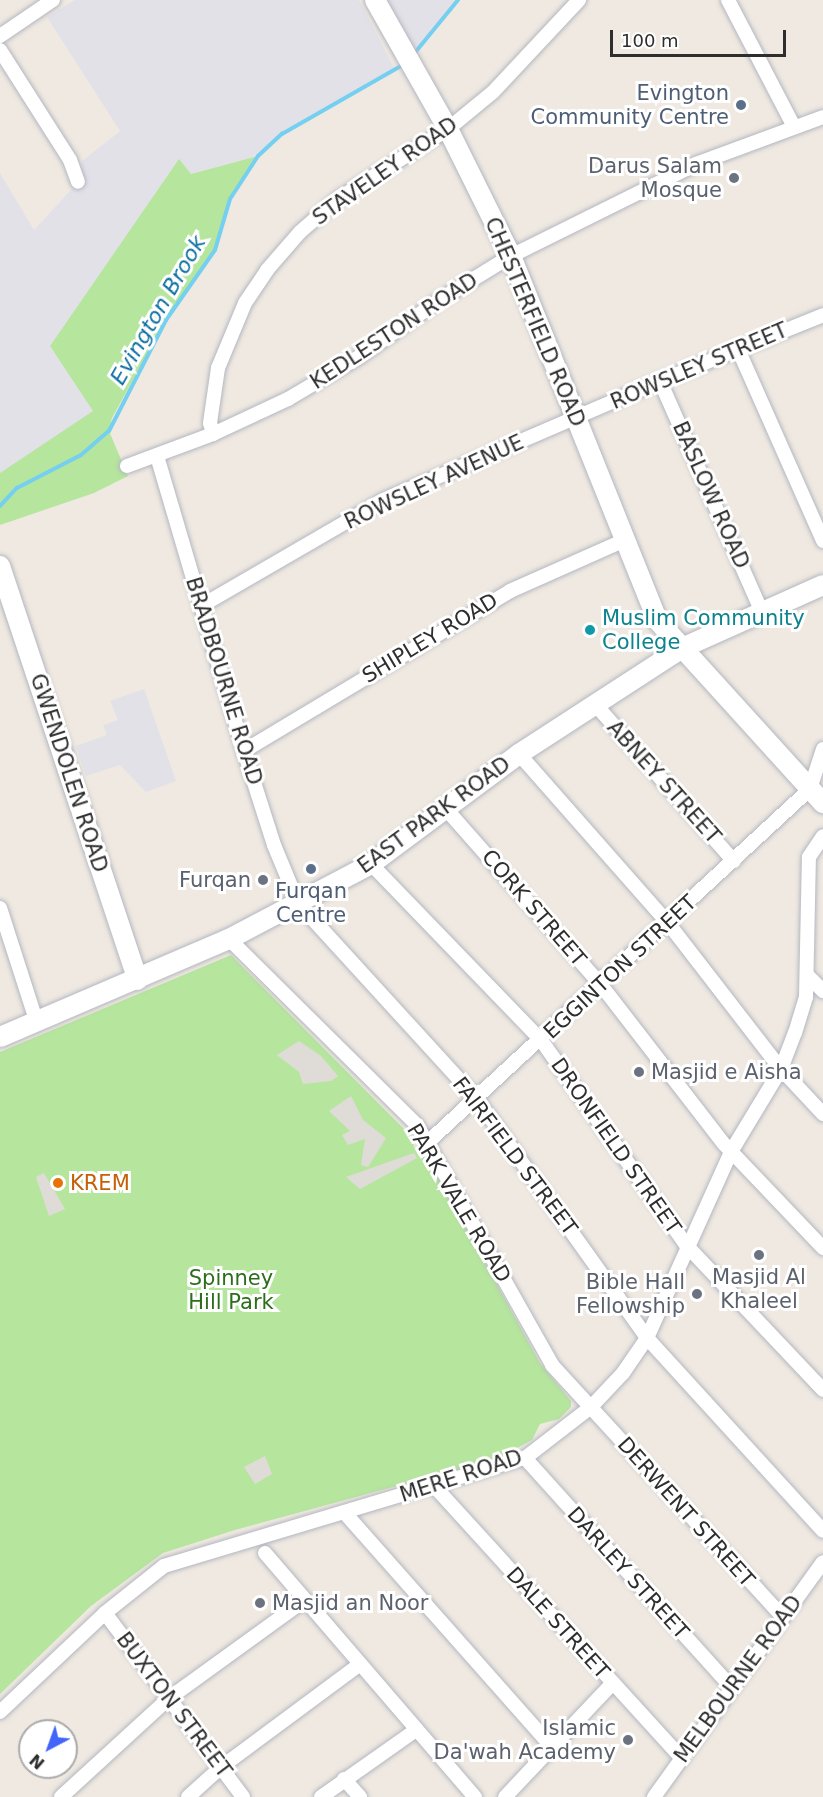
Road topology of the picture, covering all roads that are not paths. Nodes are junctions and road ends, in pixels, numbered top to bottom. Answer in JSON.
{"nodes":[{"id":1,"x":53,"y":0,"type":"edge"},
{"id":2,"x":375,"y":0,"type":"edge"},
{"id":3,"x":579,"y":0,"type":"edge"},
{"id":4,"x":728,"y":0,"type":"edge"},
{"id":5,"x":0,"y":36,"type":"edge"},
{"id":6,"x":0,"y":50,"type":"edge"},
{"id":7,"x":823,"y":117,"type":"edge"},
{"id":8,"x":794,"y":127,"type":"junction"},
{"id":9,"x":447,"y":129,"type":"junction"},
{"id":10,"x":78,"y":182,"type":"dead end"},
{"id":11,"x":512,"y":256,"type":"junction"},
{"id":12,"x":823,"y":316,"type":"edge"},
{"id":13,"x":738,"y":349,"type":"junction"},
{"id":14,"x":660,"y":381,"type":"junction"},
{"id":15,"x":576,"y":418,"type":"junction"},
{"id":16,"x":213,"y":434,"type":"junction"},
{"id":17,"x":157,"y":456,"type":"junction"},
{"id":18,"x":127,"y":466,"type":"dead end"},
{"id":19,"x":625,"y":540,"type":"junction"},
{"id":20,"x":823,"y":541,"type":"edge"},
{"id":21,"x":0,"y":566,"type":"edge"},
{"id":22,"x":823,"y":585,"type":"edge"},
{"id":23,"x":201,"y":606,"type":"junction"},
{"id":24,"x":761,"y":610,"type":"junction"},
{"id":25,"x":682,"y":648,"type":"junction"},
{"id":26,"x":594,"y":703,"type":"junction"},
{"id":27,"x":823,"y":748,"type":"edge"},
{"id":28,"x":244,"y":751,"type":"junction"},
{"id":29,"x":519,"y":754,"type":"junction"},
{"id":30,"x":817,"y":796,"type":"edge"},
{"id":31,"x":446,"y":809,"type":"junction"},
{"id":32,"x":823,"y":836,"type":"edge"},
{"id":33,"x":734,"y":861,"type":"junction"},
{"id":34,"x":371,"y":864,"type":"junction"},
{"id":35,"x":298,"y":903,"type":"junction"},
{"id":36,"x":0,"y":908,"type":"edge"},
{"id":37,"x":668,"y":923,"type":"junction"},
{"id":38,"x":230,"y":939,"type":"junction"},
{"id":39,"x":807,"y":975,"type":"junction"},
{"id":40,"x":138,"y":980,"type":"junction"},
{"id":41,"x":601,"y":985,"type":"junction"},
{"id":42,"x":823,"y":991,"type":"edge"},
{"id":43,"x":37,"y":1023,"type":"junction"},
{"id":44,"x":0,"y":1037,"type":"edge"},
{"id":45,"x":541,"y":1040,"type":"junction"},
{"id":46,"x":782,"y":1069,"type":"junction"},
{"id":47,"x":476,"y":1098,"type":"junction"},
{"id":48,"x":823,"y":1114,"type":"edge"},
{"id":49,"x":428,"y":1142,"type":"junction"},
{"id":50,"x":732,"y":1150,"type":"junction"},
{"id":51,"x":687,"y":1246,"type":"junction"},
{"id":52,"x":823,"y":1248,"type":"edge"},
{"id":53,"x":647,"y":1338,"type":"junction"},
{"id":54,"x":823,"y":1390,"type":"edge"},
{"id":55,"x":591,"y":1407,"type":"junction"},
{"id":56,"x":525,"y":1458,"type":"junction"},
{"id":57,"x":435,"y":1487,"type":"junction"},
{"id":58,"x":344,"y":1512,"type":"junction"},
{"id":59,"x":823,"y":1532,"type":"edge"},
{"id":60,"x":265,"y":1553,"type":"dead end"},
{"id":61,"x":823,"y":1562,"type":"edge"},
{"id":62,"x":305,"y":1600,"type":"junction"},
{"id":63,"x":105,"y":1613,"type":"junction"},
{"id":64,"x":782,"y":1616,"type":"junction"},
{"id":65,"x":360,"y":1664,"type":"junction"},
{"id":66,"x":612,"y":1684,"type":"junction"},
{"id":67,"x":731,"y":1687,"type":"junction"},
{"id":68,"x":168,"y":1700,"type":"junction"},
{"id":69,"x":0,"y":1712,"type":"edge"},
{"id":70,"x":416,"y":1730,"type":"junction"},
{"id":71,"x":552,"y":1747,"type":"junction"},
{"id":72,"x":682,"y":1758,"type":"junction"},
{"id":73,"x":220,"y":1768,"type":"junction"},
{"id":74,"x":344,"y":1779,"type":"junction"},
{"id":75,"x":61,"y":1797,"type":"edge"},
{"id":76,"x":188,"y":1797,"type":"edge"},
{"id":77,"x":243,"y":1797,"type":"edge"},
{"id":78,"x":321,"y":1797,"type":"edge"},
{"id":79,"x":360,"y":1797,"type":"edge"},
{"id":80,"x":475,"y":1797,"type":"edge"},
{"id":81,"x":505,"y":1797,"type":"edge"},
{"id":82,"x":654,"y":1797,"type":"edge"}],
"edges":[{"from":1,"to":5,"type":"street"},
{"from":2,"to":9,"type":"street","name":"CHESTERFIELD ROAD"},
{"from":3,"to":9,"type":"street","name":"STAVELEY ROAD"},
{"from":4,"to":8,"type":"street"},
{"from":6,"to":10,"type":"street"},
{"from":7,"to":8,"type":"street","name":"KEDLESTON ROAD"},
{"from":8,"to":11,"type":"street","name":"KEDLESTON ROAD"},
{"from":9,"to":11,"type":"street","name":"CHESTERFIELD ROAD"},
{"from":9,"to":16,"type":"street","name":"STAVELEY ROAD"},
{"from":11,"to":15,"type":"street","name":"CHESTERFIELD ROAD"},
{"from":11,"to":16,"type":"street","name":"KEDLESTON ROAD"},
{"from":12,"to":13,"type":"street","name":"ROWSLEY STREET"},
{"from":13,"to":14,"type":"street","name":"ROWSLEY STREET"},
{"from":13,"to":20,"type":"street"},
{"from":14,"to":15,"type":"street","name":"ROWSLEY STREET"},
{"from":14,"to":24,"type":"street","name":"BASLOW ROAD"},
{"from":15,"to":19,"type":"street","name":"CHESTERFIELD ROAD"},
{"from":15,"to":23,"type":"street","name":"ROWSLEY AVENUE"},
{"from":16,"to":17,"type":"street","name":"KEDLESTON ROAD"},
{"from":17,"to":18,"type":"street","name":"KEDLESTON ROAD"},
{"from":17,"to":23,"type":"street","name":"BRADBOURNE ROAD"},
{"from":19,"to":25,"type":"street","name":"CHESTERFIELD ROAD"},
{"from":19,"to":28,"type":"street","name":"SHIPLEY ROAD"},
{"from":21,"to":40,"type":"street","name":"GWENDOLEN ROAD"},
{"from":22,"to":24,"type":"street","name":"EAST PARK ROAD"},
{"from":23,"to":28,"type":"street","name":"BRADBOURNE ROAD"},
{"from":24,"to":25,"type":"street","name":"EAST PARK ROAD"},
{"from":25,"to":26,"type":"street","name":"EAST PARK ROAD"},
{"from":25,"to":30,"type":"street","name":"CHESTERFIELD ROAD"},
{"from":26,"to":29,"type":"street","name":"EAST PARK ROAD"},
{"from":26,"to":33,"type":"street","name":"ABNEY STREET"},
{"from":27,"to":30,"type":"street"},
{"from":28,"to":35,"type":"street","name":"BRADBOURNE ROAD"},
{"from":29,"to":31,"type":"street","name":"EAST PARK ROAD"},
{"from":29,"to":37,"type":"street"},
{"from":30,"to":33,"type":"street","name":"EGGINTON STREET"},
{"from":31,"to":34,"type":"street","name":"EAST PARK ROAD"},
{"from":31,"to":41,"type":"street","name":"CORK STREET"},
{"from":32,"to":39,"type":"street","name":"MERE ROAD"},
{"from":33,"to":37,"type":"street","name":"EGGINTON STREET"},
{"from":34,"to":35,"type":"street","name":"EAST PARK ROAD"},
{"from":34,"to":45,"type":"street","name":"DRONFIELD STREET"},
{"from":35,"to":38,"type":"street","name":"EAST PARK ROAD"},
{"from":35,"to":47,"type":"street","name":"FAIRFIELD STREET"},
{"from":36,"to":43,"type":"street"},
{"from":37,"to":41,"type":"street","name":"EGGINTON STREET"},
{"from":37,"to":46,"type":"street"},
{"from":38,"to":40,"type":"street","name":"EAST PARK ROAD"},
{"from":38,"to":49,"type":"street","name":"PARK VALE ROAD"},
{"from":39,"to":42,"type":"street"},
{"from":39,"to":46,"type":"street","name":"MERE ROAD"},
{"from":40,"to":43,"type":"street","name":"EAST PARK ROAD"},
{"from":41,"to":45,"type":"street","name":"EGGINTON STREET"},
{"from":41,"to":50,"type":"street","name":"CORK STREET"},
{"from":43,"to":44,"type":"street","name":"EAST PARK ROAD"},
{"from":45,"to":47,"type":"street","name":"EGGINTON STREET"},
{"from":45,"to":51,"type":"street","name":"DRONFIELD STREET"},
{"from":46,"to":48,"type":"street"},
{"from":46,"to":50,"type":"street","name":"MERE ROAD"},
{"from":47,"to":49,"type":"street","name":"EGGINTON STREET"},
{"from":47,"to":53,"type":"street","name":"FAIRFIELD STREET"},
{"from":49,"to":55,"type":"street","name":"PARK VALE ROAD"},
{"from":50,"to":51,"type":"street","name":"MERE ROAD"},
{"from":50,"to":52,"type":"street","name":"CORK STREET"},
{"from":51,"to":53,"type":"street","name":"MERE ROAD"},
{"from":51,"to":54,"type":"street","name":"DRONFIELD STREET"},
{"from":53,"to":55,"type":"street","name":"MERE ROAD"},
{"from":53,"to":59,"type":"street","name":"FAIRFIELD STREET"},
{"from":55,"to":56,"type":"street","name":"MERE ROAD"},
{"from":55,"to":64,"type":"street","name":"DERWENT STREET"},
{"from":56,"to":57,"type":"street","name":"MERE ROAD"},
{"from":56,"to":67,"type":"street","name":"DARLEY STREET"},
{"from":57,"to":58,"type":"street","name":"MERE ROAD"},
{"from":57,"to":66,"type":"street","name":"DALE STREET"},
{"from":58,"to":63,"type":"street","name":"MERE ROAD"},
{"from":58,"to":71,"type":"street"},
{"from":60,"to":62,"type":"street"},
{"from":61,"to":64,"type":"street","name":"MELBOURNE ROAD"},
{"from":62,"to":65,"type":"street"},
{"from":62,"to":68,"type":"street"},
{"from":63,"to":68,"type":"street","name":"BUXTON STREET"},
{"from":63,"to":69,"type":"street","name":"MERE ROAD"},
{"from":64,"to":67,"type":"street","name":"MELBOURNE ROAD"},
{"from":65,"to":70,"type":"street"},
{"from":65,"to":73,"type":"street"},
{"from":66,"to":71,"type":"street"},
{"from":66,"to":72,"type":"street","name":"DALE STREET"},
{"from":67,"to":72,"type":"street","name":"MELBOURNE ROAD"},
{"from":68,"to":73,"type":"street","name":"BUXTON STREET"},
{"from":68,"to":75,"type":"street"},
{"from":70,"to":74,"type":"street"},
{"from":70,"to":80,"type":"street"},
{"from":71,"to":81,"type":"street"},
{"from":72,"to":82,"type":"street","name":"MELBOURNE ROAD"},
{"from":73,"to":76,"type":"street"},
{"from":73,"to":77,"type":"street","name":"BUXTON STREET"},
{"from":74,"to":78,"type":"street"},
{"from":74,"to":79,"type":"street"}]}
